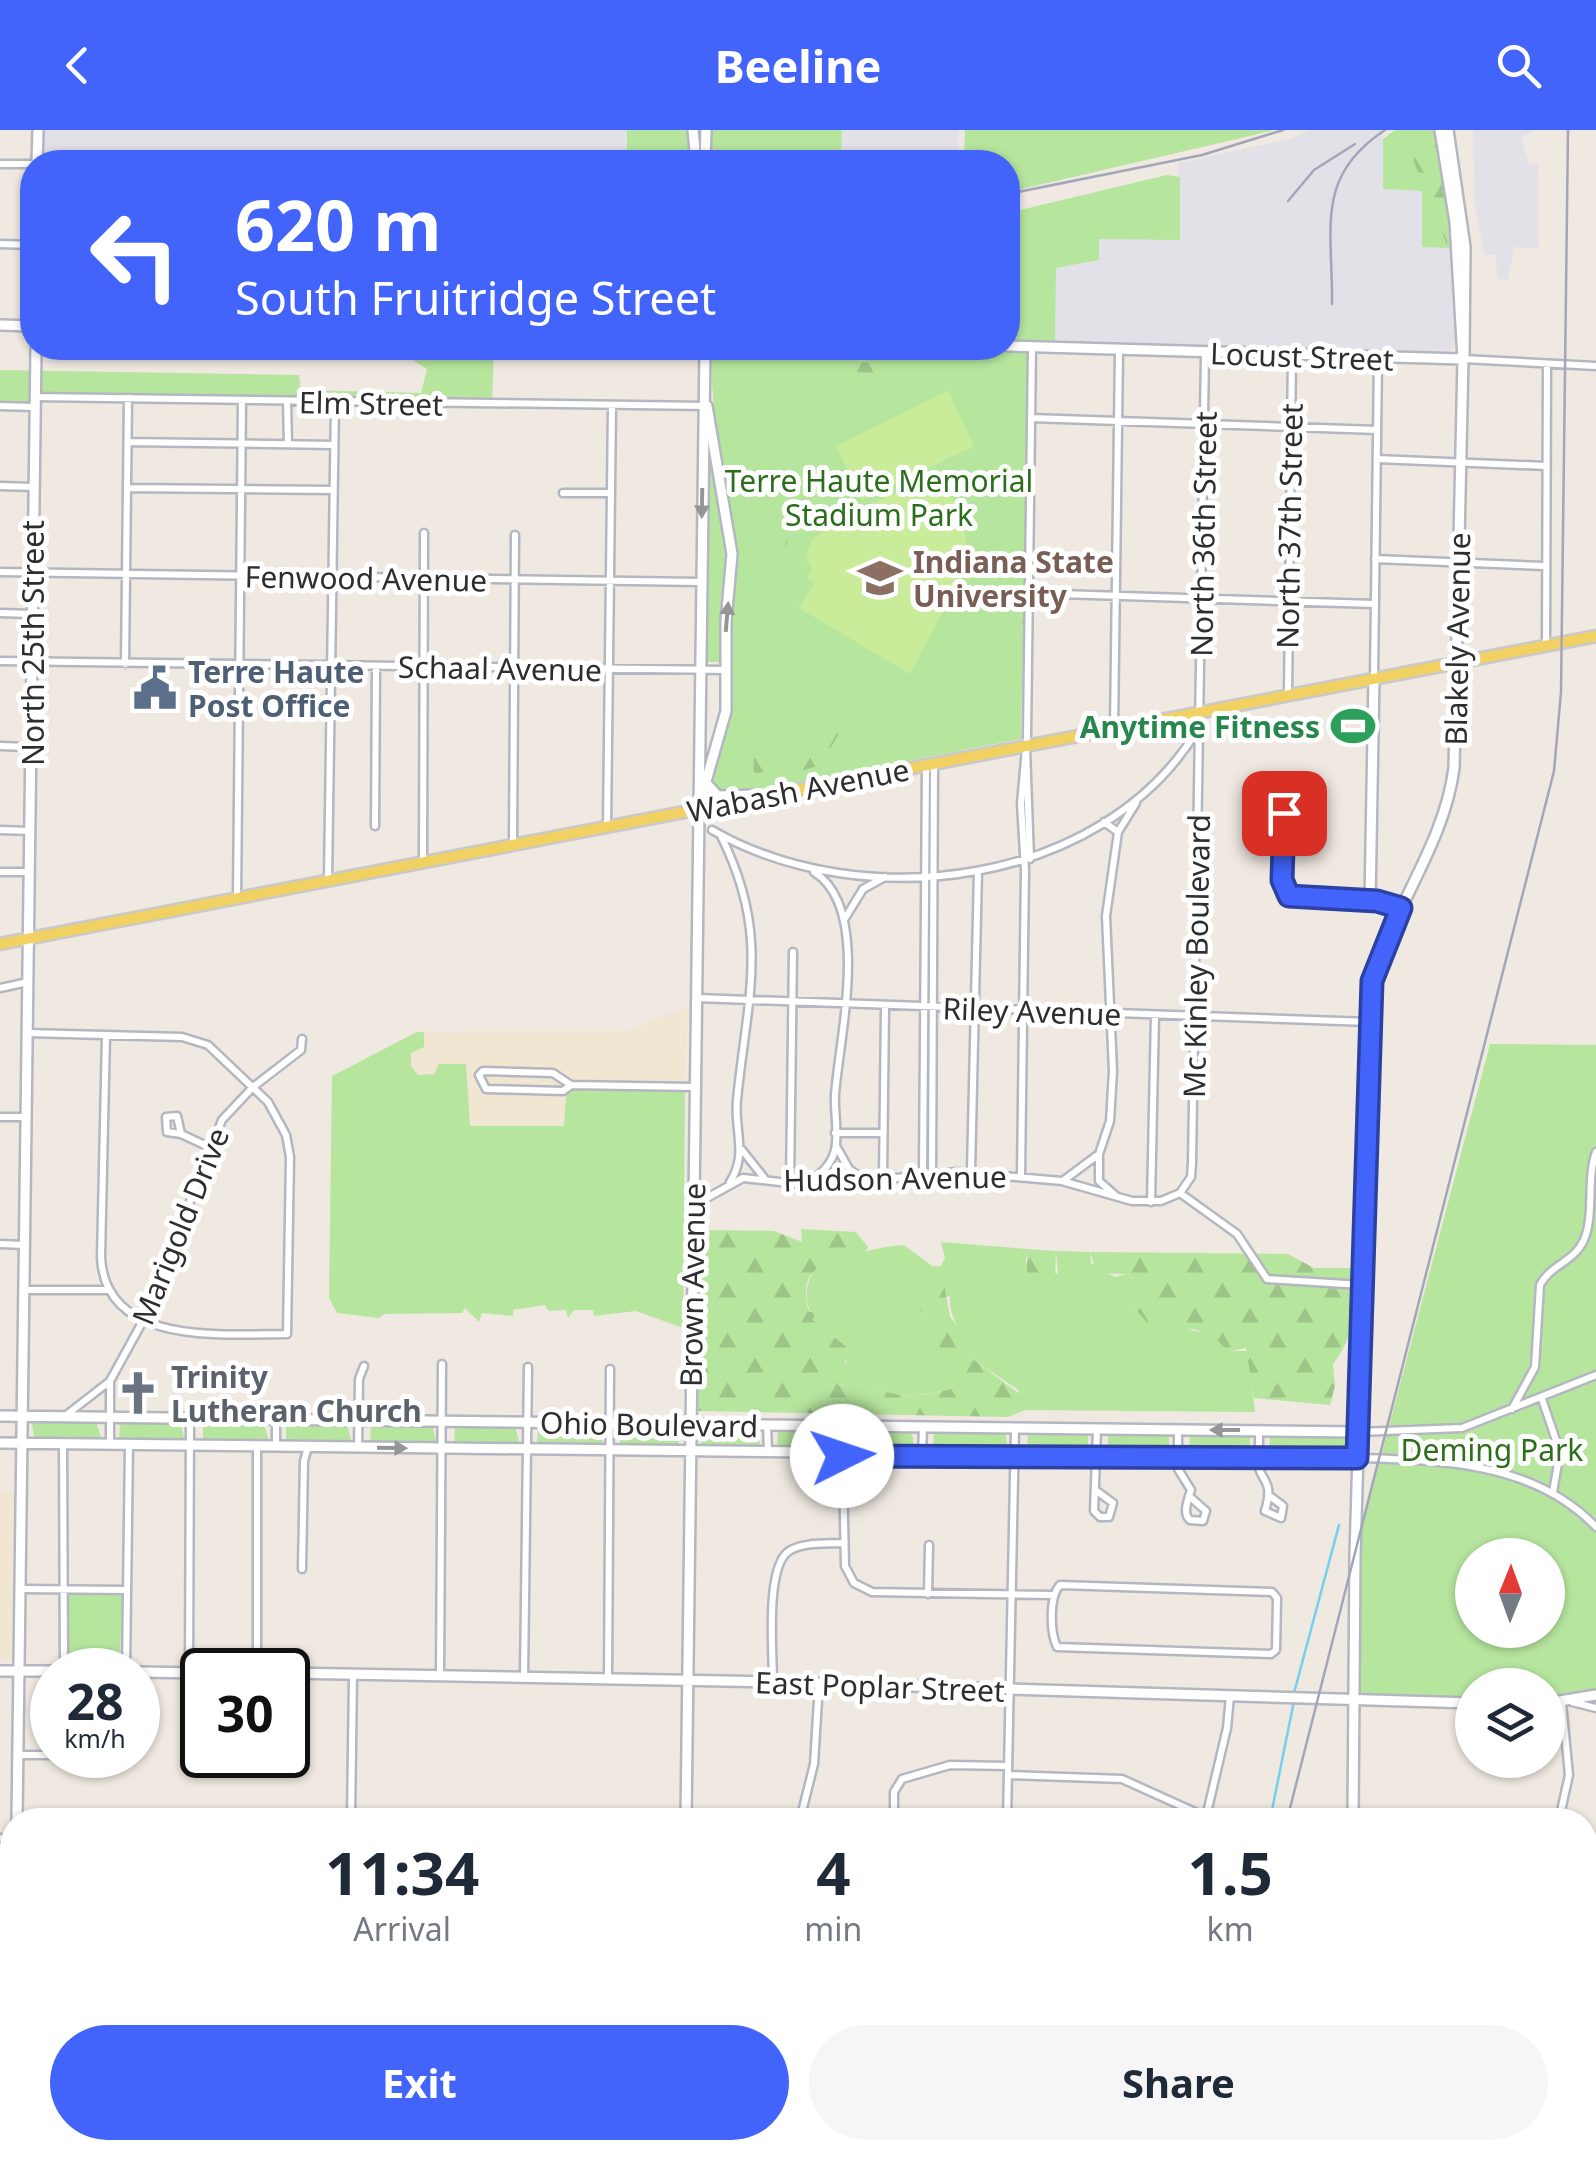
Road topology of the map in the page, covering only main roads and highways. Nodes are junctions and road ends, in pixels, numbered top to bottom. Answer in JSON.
{"nodes":[{"id":1,"x":1596,"y":636,"type":"edge"},
{"id":2,"x":0,"y":944,"type":"edge"}],
"edges":[{"from":1,"to":2,"type":"main road","name":"Wabash Avenue"}]}
